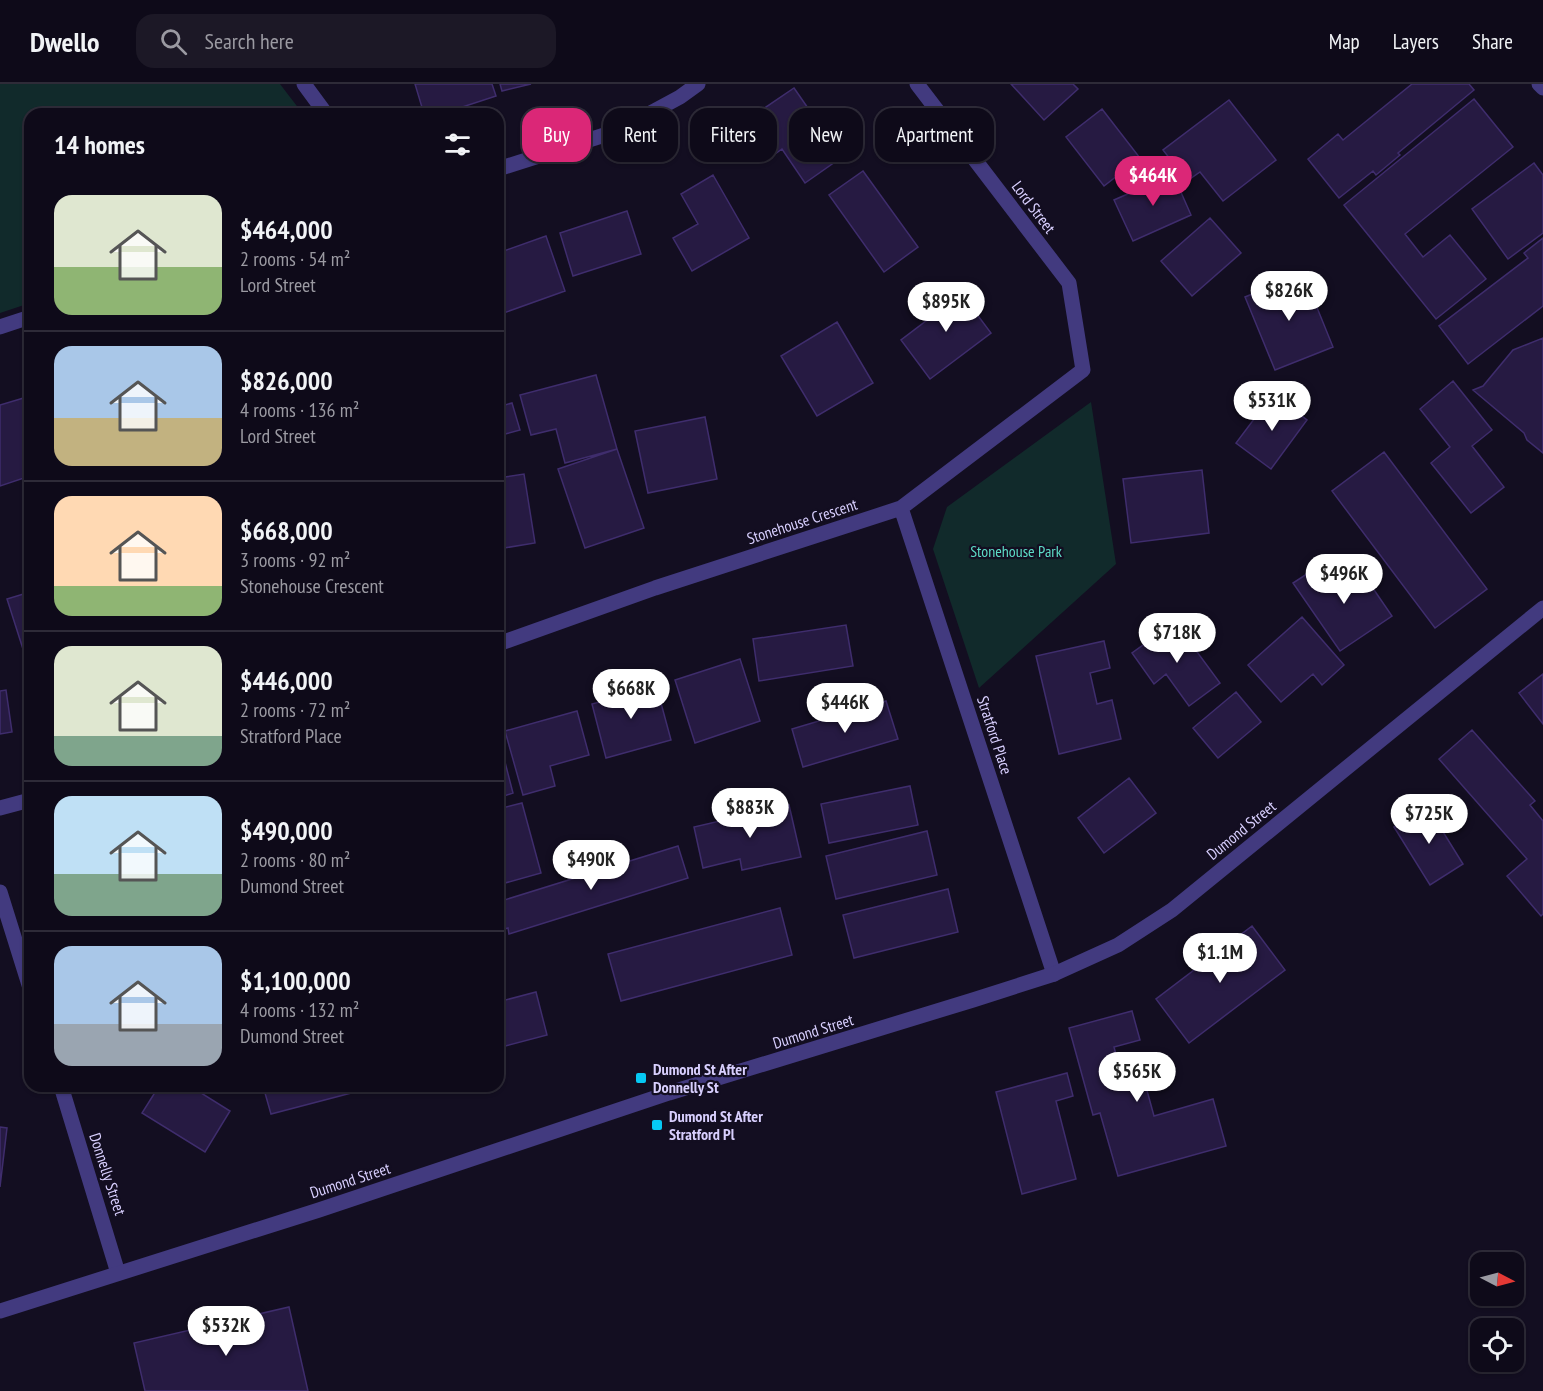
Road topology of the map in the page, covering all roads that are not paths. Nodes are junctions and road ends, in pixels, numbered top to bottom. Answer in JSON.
{"nodes":[{"id":1,"x":304,"y":84,"type":"edge"},
{"id":2,"x":698,"y":84,"type":"edge"},
{"id":3,"x":917,"y":84,"type":"edge"},
{"id":4,"x":1539,"y":84,"type":"edge"},
{"id":5,"x":1543,"y":88,"type":"edge"},
{"id":6,"x":322,"y":108,"type":"edge"},
{"id":7,"x":504,"y":167,"type":"edge"},
{"id":8,"x":24,"y":319,"type":"edge"},
{"id":9,"x":0,"y":327,"type":"edge"},
{"id":10,"x":1083,"y":370,"type":"joint"},
{"id":11,"x":901,"y":508,"type":"junction"},
{"id":12,"x":1543,"y":608,"type":"edge"},
{"id":13,"x":504,"y":642,"type":"edge"},
{"id":14,"x":24,"y":802,"type":"edge"},
{"id":15,"x":0,"y":808,"type":"edge"},
{"id":16,"x":0,"y":892,"type":"edge"},
{"id":17,"x":24,"y":969,"type":"edge"},
{"id":18,"x":1054,"y":974,"type":"junction"},
{"id":19,"x":63,"y":1092,"type":"edge"},
{"id":20,"x":118,"y":1273,"type":"junction"},
{"id":21,"x":0,"y":1311,"type":"edge"}],
"edges":[{"from":1,"to":6,"type":"street"},
{"from":2,"to":7,"type":"street"},
{"from":3,"to":10,"type":"street","name":"Lord Street"},
{"from":4,"to":5,"type":"street"},
{"from":8,"to":9,"type":"street"},
{"from":10,"to":11,"type":"street","name":"Stonehouse Crescent"},
{"from":11,"to":13,"type":"street","name":"Stonehouse Crescent"},
{"from":11,"to":18,"type":"street","name":"Stratford Place"},
{"from":12,"to":18,"type":"street","name":"Dumond Street"},
{"from":14,"to":15,"type":"street"},
{"from":16,"to":17,"type":"street"},
{"from":18,"to":20,"type":"street","name":"Dumond Street"},
{"from":19,"to":20,"type":"street","name":"Donnelly Street"},
{"from":20,"to":21,"type":"street","name":"Dumond Street"}]}
